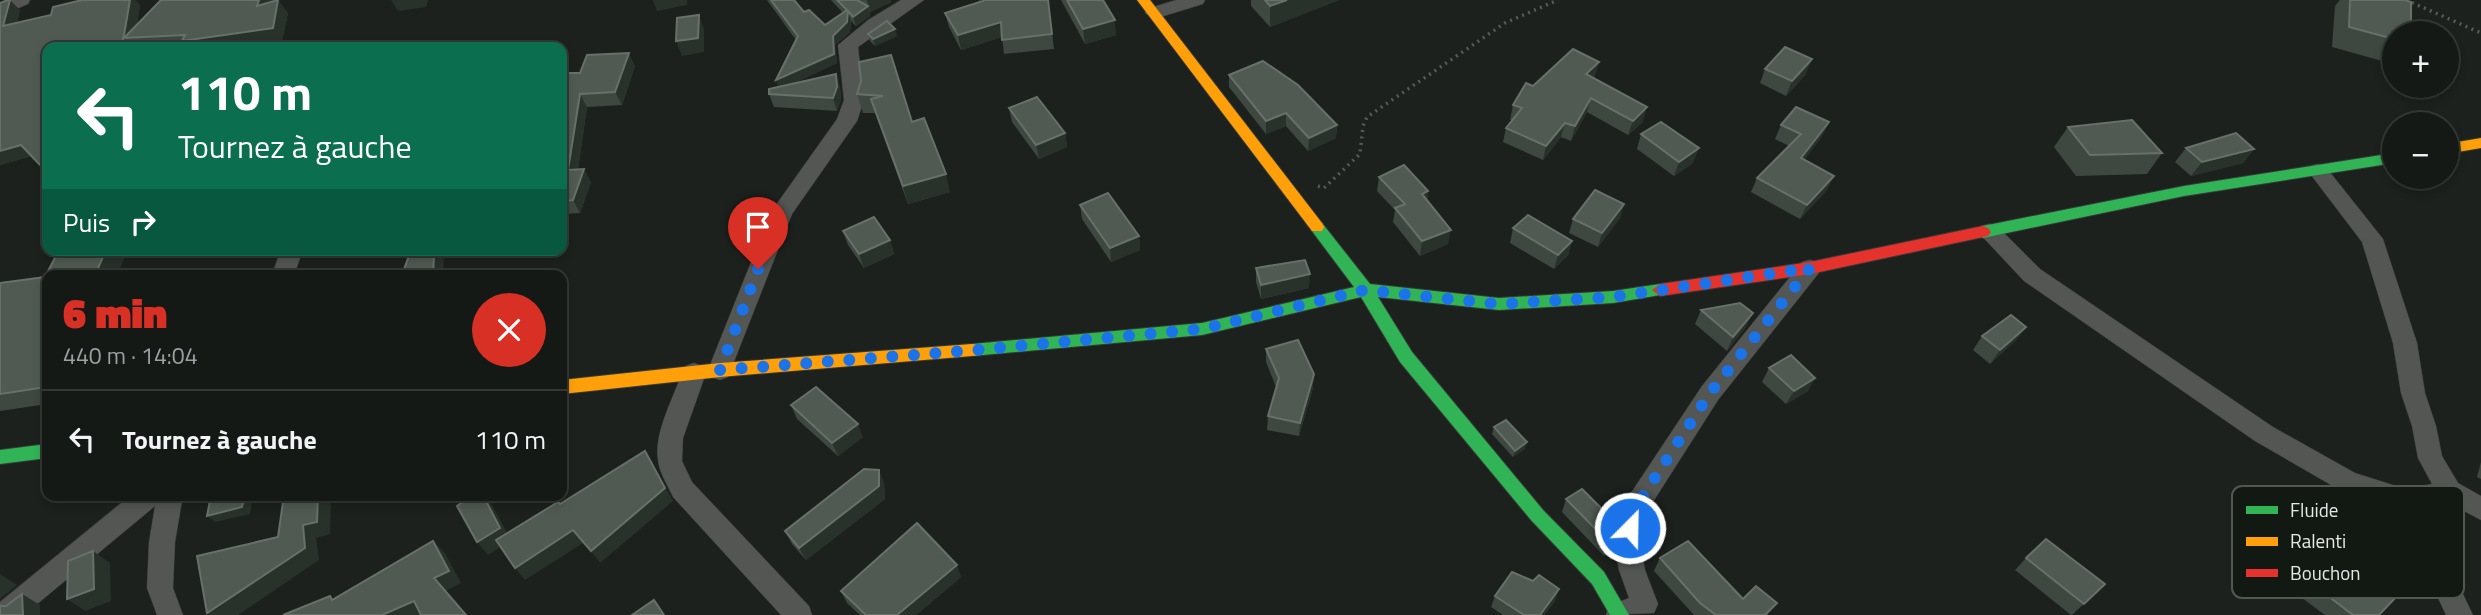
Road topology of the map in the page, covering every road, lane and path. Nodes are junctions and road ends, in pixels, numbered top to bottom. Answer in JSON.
{"nodes":[{"id":1,"x":22,"y":0,"type":"edge"},
{"id":2,"x":1196,"y":0,"type":"edge"},
{"id":3,"x":1558,"y":0,"type":"edge"},
{"id":4,"x":2406,"y":0,"type":"edge"},
{"id":5,"x":906,"y":2,"type":"edge"},
{"id":6,"x":1149,"y":6,"type":"edge"},
{"id":7,"x":0,"y":10,"type":"edge"},
{"id":8,"x":2481,"y":33,"type":"edge"},
{"id":9,"x":2481,"y":143,"type":"edge"},
{"id":10,"x":2459,"y":147,"type":"edge"},
{"id":11,"x":2382,"y":160,"type":"edge"},
{"id":12,"x":2318,"y":171,"type":"junction"},
{"id":13,"x":1277,"y":177,"type":"junction"},
{"id":14,"x":1989,"y":232,"type":"junction"},
{"id":15,"x":1810,"y":268,"type":"junction"},
{"id":16,"x":1365,"y":290,"type":"junction"},
{"id":17,"x":707,"y":371,"type":"junction"},
{"id":18,"x":567,"y":386,"type":"edge"},
{"id":19,"x":42,"y":452,"type":"edge"},
{"id":20,"x":0,"y":457,"type":"edge"},
{"id":21,"x":2362,"y":486,"type":"edge"},
{"id":22,"x":2446,"y":486,"type":"edge"},
{"id":23,"x":2464,"y":499,"type":"edge"},
{"id":24,"x":143,"y":501,"type":"edge"},
{"id":25,"x":169,"y":501,"type":"edge"},
{"id":26,"x":2481,"y":509,"type":"edge"},
{"id":27,"x":2452,"y":598,"type":"edge"},
{"id":28,"x":1619,"y":614,"type":"edge"},
{"id":29,"x":5,"y":615,"type":"edge"},
{"id":30,"x":170,"y":615,"type":"edge"},
{"id":31,"x":799,"y":615,"type":"edge"},
{"id":32,"x":2460,"y":615,"type":"edge"}],
"edges":[{"from":1,"to":7,"type":"street"},
{"from":2,"to":6,"type":"street"},
{"from":3,"to":13,"type":"path"},
{"from":4,"to":8,"type":"path"},
{"from":5,"to":17,"type":"street"},
{"from":6,"to":13,"type":"main road"},
{"from":9,"to":10,"type":"main road"},
{"from":11,"to":12,"type":"main road"},
{"from":12,"to":14,"type":"main road"},
{"from":12,"to":22,"type":"street"},
{"from":13,"to":16,"type":"main road"},
{"from":14,"to":15,"type":"main road"},
{"from":14,"to":21,"type":"street"},
{"from":15,"to":16,"type":"main road"},
{"from":15,"to":28,"type":"street"},
{"from":16,"to":17,"type":"main road"},
{"from":16,"to":28,"type":"main road"},
{"from":17,"to":18,"type":"main road"},
{"from":17,"to":31,"type":"street"},
{"from":19,"to":20,"type":"main road"},
{"from":23,"to":26,"type":"street"},
{"from":24,"to":29,"type":"street"},
{"from":25,"to":30,"type":"street"},
{"from":27,"to":32,"type":"street"}]}
